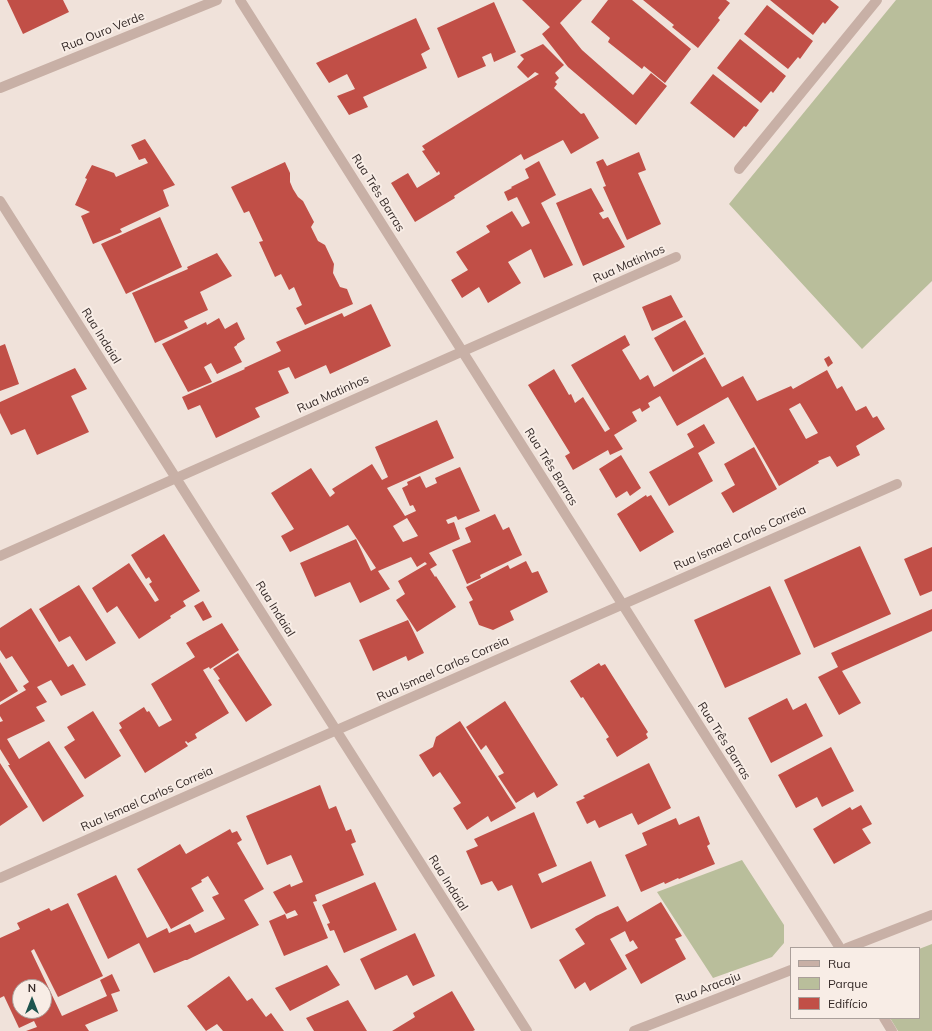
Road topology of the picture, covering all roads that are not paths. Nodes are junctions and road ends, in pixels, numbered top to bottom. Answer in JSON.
{"nodes":[{"id":1,"x":217,"y":0,"type":"edge"},
{"id":2,"x":240,"y":0,"type":"edge"},
{"id":3,"x":877,"y":0,"type":"edge"},
{"id":4,"x":0,"y":88,"type":"edge"},
{"id":5,"x":740,"y":169,"type":"dead end"},
{"id":6,"x":0,"y":201,"type":"edge"},
{"id":7,"x":676,"y":257,"type":"dead end"},
{"id":8,"x":463,"y":351,"type":"junction"},
{"id":9,"x":176,"y":478,"type":"junction"},
{"id":10,"x":897,"y":484,"type":"dead end"},
{"id":11,"x":0,"y":556,"type":"edge"},
{"id":12,"x":622,"y":604,"type":"junction"},
{"id":13,"x":336,"y":730,"type":"junction"},
{"id":14,"x":0,"y":878,"type":"edge"},
{"id":15,"x":932,"y":915,"type":"edge"},
{"id":16,"x":839,"y":947,"type":"edge"},
{"id":17,"x":850,"y":947,"type":"edge"},
{"id":18,"x":790,"y":970,"type":"edge"},
{"id":19,"x":885,"y":1019,"type":"edge"},
{"id":20,"x":527,"y":1031,"type":"edge"},
{"id":21,"x":634,"y":1031,"type":"edge"},
{"id":22,"x":892,"y":1031,"type":"edge"}],
"edges":[{"from":1,"to":4,"type":"street","name":"Rua Ouro Verde"},
{"from":2,"to":8,"type":"street","name":"Rua Três Barras"},
{"from":3,"to":5,"type":"street"},
{"from":6,"to":9,"type":"street","name":"Rua Indaial"},
{"from":7,"to":8,"type":"street","name":"Rua Matinhos"},
{"from":8,"to":9,"type":"street","name":"Rua Matinhos"},
{"from":8,"to":12,"type":"street","name":"Rua Três Barras"},
{"from":9,"to":11,"type":"street","name":"Rua Matinhos"},
{"from":9,"to":13,"type":"street","name":"Rua Indaial"},
{"from":10,"to":12,"type":"street","name":"Rua Ismael Carlos Correia"},
{"from":12,"to":13,"type":"street","name":"Rua Ismael Carlos Correia"},
{"from":12,"to":16,"type":"street","name":"Rua Três Barras"},
{"from":13,"to":14,"type":"street","name":"Rua Ismael Carlos Correia"},
{"from":13,"to":20,"type":"street","name":"Rua Indaial"},
{"from":15,"to":17,"type":"street"},
{"from":18,"to":21,"type":"street","name":"Rua Aracaju"},
{"from":19,"to":22,"type":"street"}]}
